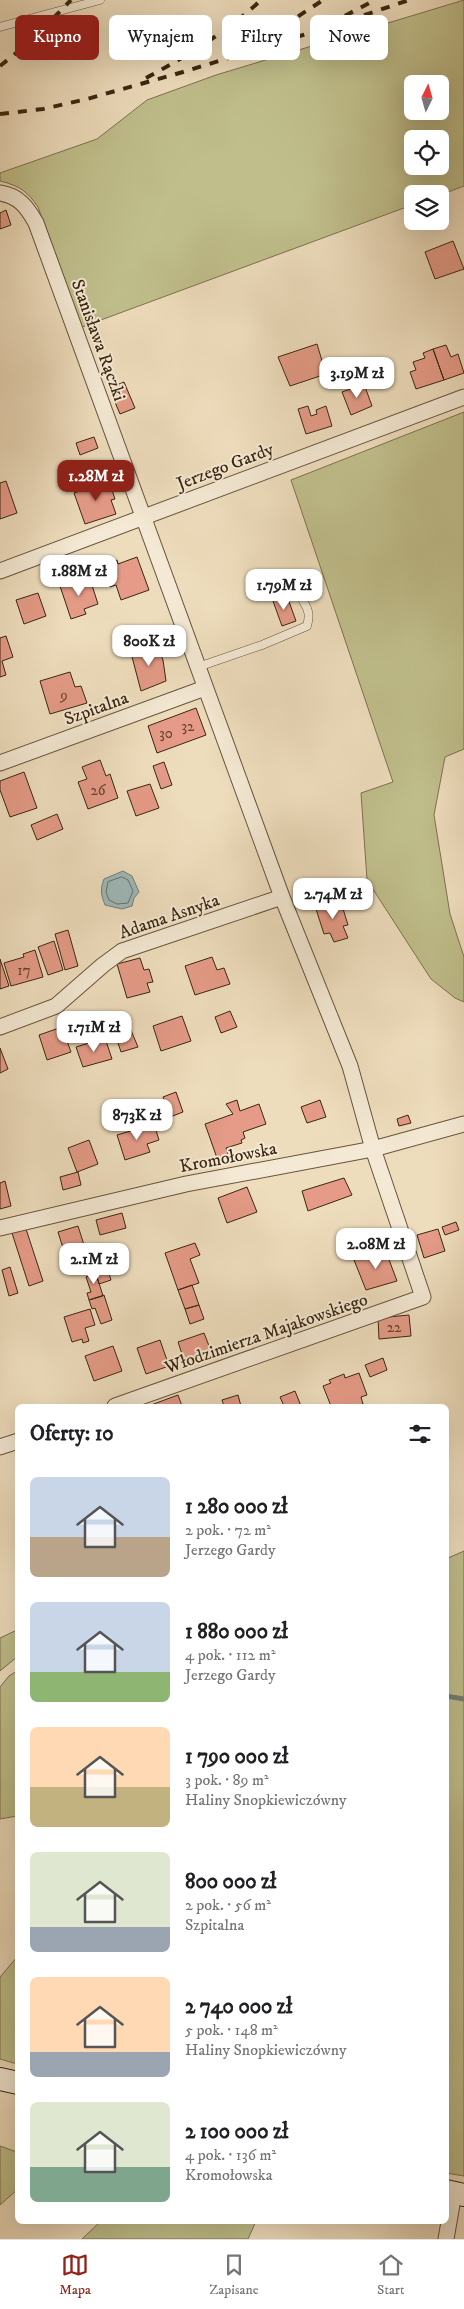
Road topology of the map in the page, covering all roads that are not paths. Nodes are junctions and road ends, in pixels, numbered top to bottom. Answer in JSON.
{"nodes":[{"id":1,"x":100,"y":0,"type":"edge"},
{"id":2,"x":0,"y":27,"type":"edge"},
{"id":3,"x":0,"y":193,"type":"edge"},
{"id":4,"x":464,"y":397,"type":"edge"},
{"id":5,"x":144,"y":517,"type":"junction"},
{"id":6,"x":0,"y":571,"type":"edge"},
{"id":7,"x":303,"y":601,"type":"dead end"},
{"id":8,"x":198,"y":667,"type":"junction"},
{"id":9,"x":205,"y":688,"type":"junction"},
{"id":10,"x":0,"y":763,"type":"edge"},
{"id":11,"x":282,"y":898,"type":"junction"},
{"id":12,"x":0,"y":1028,"type":"edge"},
{"id":13,"x":464,"y":1124,"type":"edge"},
{"id":14,"x":373,"y":1149,"type":"junction"},
{"id":15,"x":0,"y":1228,"type":"edge"},
{"id":16,"x":121,"y":1404,"type":"edge"},
{"id":17,"x":15,"y":1442,"type":"edge"},
{"id":18,"x":0,"y":1447,"type":"edge"},
{"id":19,"x":0,"y":2079,"type":"edge"},
{"id":20,"x":15,"y":2082,"type":"edge"},
{"id":21,"x":455,"y":2193,"type":"edge"},
{"id":22,"x":449,"y":2224,"type":"edge"},
{"id":23,"x":449,"y":2224,"type":"edge"},
{"id":24,"x":446,"y":2239,"type":"edge"}],
"edges":[{"from":1,"to":2,"type":"lane"},
{"from":3,"to":5,"type":"street","name":"Stanisława Rączki"},
{"from":4,"to":5,"type":"street","name":"Jerzego Gardy"},
{"from":5,"to":6,"type":"street","name":"Jerzego Gardy"},
{"from":5,"to":8,"type":"street","name":"Stanisława Rączki"},
{"from":7,"to":8,"type":"lane"},
{"from":8,"to":9,"type":"street","name":"Stanisława Rączki"},
{"from":9,"to":10,"type":"street","name":"Szpitalna"},
{"from":9,"to":11,"type":"street","name":"Stanisława Rączki"},
{"from":11,"to":12,"type":"street","name":"Adama Asnyka"},
{"from":11,"to":14,"type":"street","name":"Stanisława Rączki"},
{"from":13,"to":14,"type":"street","name":"Kromołowska"},
{"from":14,"to":15,"type":"street","name":"Kromołowska"},
{"from":14,"to":16,"type":"street","name":"Włodzimierza Majakowskiego"},
{"from":17,"to":18,"type":"street"},
{"from":19,"to":20,"type":"main road"},
{"from":21,"to":22,"type":"street"},
{"from":23,"to":24,"type":"street"}]}
